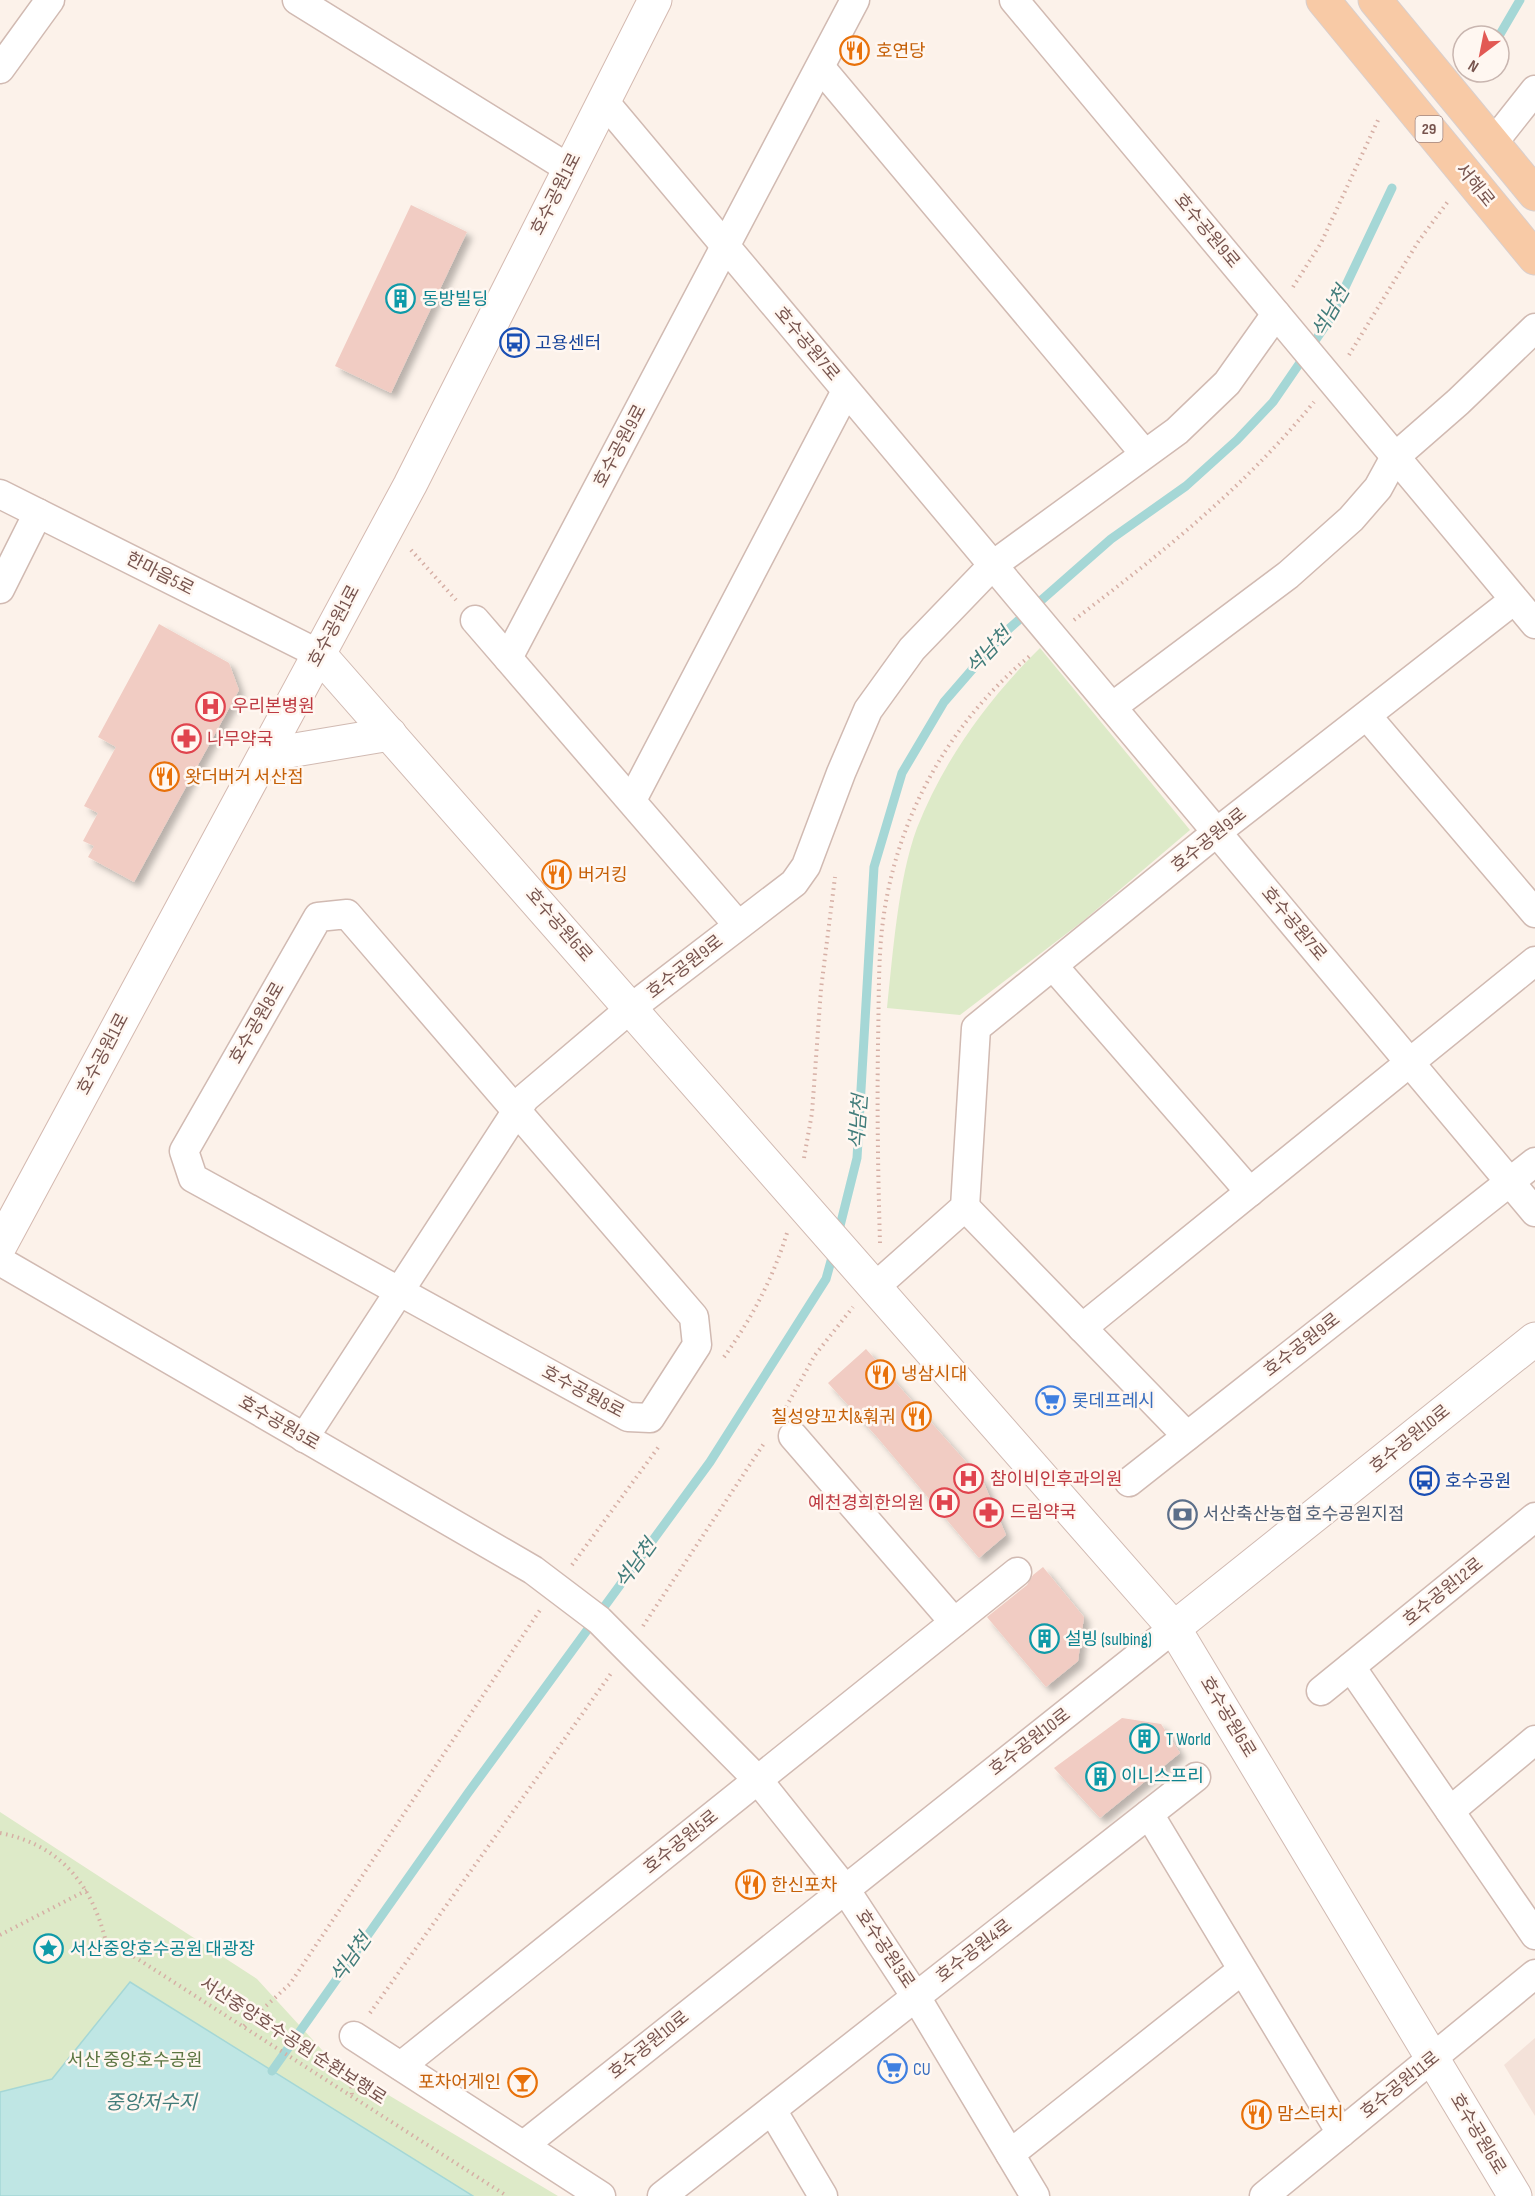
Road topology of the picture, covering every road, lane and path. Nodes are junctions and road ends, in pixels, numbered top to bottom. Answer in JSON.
{"nodes":[{"id":1,"x":50,"y":0,"type":"edge"},
{"id":2,"x":297,"y":0,"type":"edge"},
{"id":3,"x":655,"y":0,"type":"edge"},
{"id":4,"x":855,"y":0,"type":"edge"},
{"id":5,"x":1014,"y":0,"type":"edge"},
{"id":6,"x":1323,"y":0,"type":"edge"},
{"id":7,"x":1375,"y":0,"type":"edge"},
{"id":8,"x":821,"y":68,"type":"junction"},
{"id":9,"x":0,"y":69,"type":"edge"},
{"id":10,"x":1535,"y":90,"type":"edge"},
{"id":11,"x":603,"y":100,"type":"junction"},
{"id":12,"x":1494,"y":143,"type":"junction"},
{"id":13,"x":568,"y":168,"type":"junction"},
{"id":14,"x":1468,"y":177,"type":"junction"},
{"id":15,"x":1535,"y":194,"type":"edge"},
{"id":16,"x":726,"y":247,"type":"junction"},
{"id":17,"x":1535,"y":258,"type":"edge"},
{"id":18,"x":1276,"y":314,"type":"junction"},
{"id":19,"x":1535,"y":328,"type":"edge"},
{"id":20,"x":1332,"y":381,"type":"junction"},
{"id":21,"x":846,"y":391,"type":"junction"},
{"id":22,"x":1144,"y":453,"type":"junction"},
{"id":23,"x":1395,"y":457,"type":"junction"},
{"id":24,"x":0,"y":494,"type":"edge"},
{"id":25,"x":38,"y":513,"type":"junction"},
{"id":26,"x":388,"y":525,"type":"junction"},
{"id":27,"x":993,"y":565,"type":"junction"},
{"id":28,"x":0,"y":589,"type":"edge"},
{"id":29,"x":1514,"y":600,"type":"junction"},
{"id":30,"x":475,"y":620,"type":"joint"},
{"id":31,"x":1535,"y":624,"type":"edge"},
{"id":32,"x":1053,"y":636,"type":"junction"},
{"id":33,"x":319,"y":654,"type":"junction"},
{"id":34,"x":508,"y":658,"type":"junction"},
{"id":35,"x":1112,"y":707,"type":"junction"},
{"id":36,"x":1367,"y":716,"type":"junction"},
{"id":37,"x":390,"y":734,"type":"junction"},
{"id":38,"x":265,"y":755,"type":"junction"},
{"id":39,"x":632,"y":800,"type":"junction"},
{"id":40,"x":1217,"y":832,"type":"junction"},
{"id":41,"x":836,"y":870,"type":"dead end"},
{"id":42,"x":1535,"y":913,"type":"edge"},
{"id":43,"x":738,"y":925,"type":"junction"},
{"id":44,"x":1535,"y":961,"type":"edge"},
{"id":45,"x":1054,"y":967,"type":"junction"},
{"id":46,"x":631,"y":1008,"type":"junction"},
{"id":47,"x":1410,"y":1062,"type":"junction"},
{"id":48,"x":517,"y":1111,"type":"junction"},
{"id":49,"x":1535,"y":1162,"type":"edge"},
{"id":50,"x":1510,"y":1182,"type":"junction"},
{"id":51,"x":1250,"y":1192,"type":"junction"},
{"id":52,"x":797,"y":1198,"type":"junction"},
{"id":53,"x":965,"y":1207,"type":"junction"},
{"id":54,"x":1535,"y":1212,"type":"edge"},
{"id":55,"x":0,"y":1246,"type":"edge"},
{"id":56,"x":0,"y":1262,"type":"edge"},
{"id":57,"x":875,"y":1287,"type":"junction"},
{"id":58,"x":400,"y":1292,"type":"junction"},
{"id":59,"x":1082,"y":1328,"type":"junction"},
{"id":60,"x":1535,"y":1339,"type":"edge"},
{"id":61,"x":781,"y":1430,"type":"junction"},
{"id":62,"x":1187,"y":1436,"type":"junction"},
{"id":63,"x":304,"y":1438,"type":"junction"},
{"id":64,"x":1129,"y":1482,"type":"dead end"},
{"id":65,"x":1535,"y":1517,"type":"edge"},
{"id":66,"x":1017,"y":1572,"type":"dead end"},
{"id":67,"x":555,"y":1587,"type":"junction"},
{"id":68,"x":954,"y":1622,"type":"junction"},
{"id":69,"x":1174,"y":1628,"type":"junction"},
{"id":70,"x":628,"y":1649,"type":"junction"},
{"id":71,"x":1351,"y":1667,"type":"junction"},
{"id":72,"x":1321,"y":1690,"type":"dead end"},
{"id":73,"x":1535,"y":1740,"type":"edge"},
{"id":74,"x":1196,"y":1777,"type":"dead end"},
{"id":75,"x":758,"y":1780,"type":"junction"},
{"id":76,"x":1450,"y":1811,"type":"junction"},
{"id":77,"x":1149,"y":1814,"type":"junction"},
{"id":78,"x":0,"y":1833,"type":"edge"},
{"id":79,"x":845,"y":1889,"type":"junction"},
{"id":80,"x":87,"y":1890,"type":"junction"},
{"id":81,"x":0,"y":1935,"type":"edge"},
{"id":82,"x":1535,"y":1935,"type":"edge"},
{"id":83,"x":1242,"y":1970,"type":"junction"},
{"id":84,"x":1535,"y":1974,"type":"edge"},
{"id":85,"x":916,"y":1996,"type":"junction"},
{"id":86,"x":244,"y":2026,"type":"junction"},
{"id":87,"x":354,"y":2036,"type":"joint"},
{"id":88,"x":1432,"y":2058,"type":"junction"},
{"id":89,"x":401,"y":2066,"type":"junction"},
{"id":90,"x":772,"y":2110,"type":"junction"},
{"id":91,"x":1341,"y":2133,"type":"junction"},
{"id":92,"x":524,"y":2145,"type":"junction"},
{"id":93,"x":1010,"y":2154,"type":"junction"},
{"id":94,"x":507,"y":2196,"type":"edge"},
{"id":95,"x":601,"y":2196,"type":"edge"},
{"id":96,"x":662,"y":2196,"type":"edge"},
{"id":97,"x":823,"y":2196,"type":"edge"},
{"id":98,"x":1035,"y":2196,"type":"edge"},
{"id":99,"x":1265,"y":2196,"type":"edge"},
{"id":100,"x":1515,"y":2196,"type":"edge"}],
"edges":[{"from":1,"to":9,"type":"street"},
{"from":2,"to":13,"type":"street"},
{"from":3,"to":11,"type":"street","name":"호수공원1로"},
{"from":4,"to":8,"type":"street","name":"호수공원9로"},
{"from":5,"to":18,"type":"street","name":"호수공원9로"},
{"from":6,"to":14,"type":"main road","name":"서해로","number":"29"},
{"from":7,"to":12,"type":"main road","number":"29"},
{"from":8,"to":16,"type":"street","name":"호수공원9로"},
{"from":8,"to":22,"type":"street"},
{"from":10,"to":12,"type":"street"},
{"from":11,"to":13,"type":"street","name":"호수공원1로"},
{"from":11,"to":16,"type":"street","name":"호수공원7로"},
{"from":12,"to":15,"type":"main road","number":"29"},
{"from":13,"to":26,"type":"street","name":"호수공원1로"},
{"from":14,"to":17,"type":"main road","name":"서해로","number":"29"},
{"from":14,"to":20,"type":"path"},
{"from":16,"to":21,"type":"street","name":"호수공원7로"},
{"from":16,"to":34,"type":"street","name":"호수공원9로"},
{"from":18,"to":20,"type":"street"},
{"from":18,"to":22,"type":"street","name":"호수공원9로"},
{"from":19,"to":23,"type":"street"},
{"from":20,"to":23,"type":"street"},
{"from":20,"to":32,"type":"path"},
{"from":21,"to":27,"type":"street","name":"호수공원7로"},
{"from":21,"to":39,"type":"street"},
{"from":22,"to":27,"type":"street","name":"호수공원9로"},
{"from":23,"to":29,"type":"street"},
{"from":23,"to":35,"type":"street"},
{"from":24,"to":25,"type":"street","name":"한마음5로"},
{"from":25,"to":28,"type":"street"},
{"from":25,"to":33,"type":"street","name":"한마음5로"},
{"from":26,"to":30,"type":"path"},
{"from":26,"to":33,"type":"street","name":"호수공원1로"},
{"from":27,"to":32,"type":"street","name":"호수공원7로"},
{"from":27,"to":43,"type":"street","name":"호수공원9로"},
{"from":29,"to":31,"type":"street"},
{"from":29,"to":36,"type":"street","name":"호수공원9로"},
{"from":30,"to":34,"type":"street"},
{"from":32,"to":35,"type":"street","name":"호수공원7로"},
{"from":32,"to":57,"type":"path"},
{"from":33,"to":37,"type":"street","name":"호수공원6로"},
{"from":33,"to":38,"type":"street","name":"호수공원1로"},
{"from":34,"to":39,"type":"street","name":"호수공원9로"},
{"from":35,"to":40,"type":"street","name":"호수공원7로"},
{"from":36,"to":40,"type":"street","name":"호수공원9로"},
{"from":36,"to":42,"type":"street"},
{"from":37,"to":38,"type":"street"},
{"from":37,"to":46,"type":"street","name":"호수공원6로"},
{"from":38,"to":55,"type":"street","name":"호수공원1로"},
{"from":39,"to":43,"type":"street","name":"호수공원9로"},
{"from":40,"to":45,"type":"street","name":"호수공원9로"},
{"from":40,"to":47,"type":"street","name":"호수공원7로"},
{"from":41,"to":52,"type":"path"},
{"from":43,"to":46,"type":"street","name":"호수공원9로"},
{"from":44,"to":47,"type":"street"},
{"from":45,"to":51,"type":"street"},
{"from":45,"to":53,"type":"street","name":"호수공원9로"},
{"from":46,"to":48,"type":"street"},
{"from":46,"to":52,"type":"street","name":"호수공원6로"},
{"from":47,"to":50,"type":"street","name":"호수공원7로"},
{"from":47,"to":51,"type":"street"},
{"from":48,"to":58,"type":"street"},
{"from":48,"to":58,"type":"street","name":"호수공원8로"},
{"from":48,"to":58,"type":"street","name":"호수공원8로"},
{"from":49,"to":50,"type":"street","name":"호수공원9로"},
{"from":50,"to":54,"type":"street","name":"호수공원7로"},
{"from":50,"to":62,"type":"street","name":"호수공원9로"},
{"from":51,"to":59,"type":"street"},
{"from":52,"to":57,"type":"street","name":"호수공원6로"},
{"from":53,"to":57,"type":"street"},
{"from":53,"to":59,"type":"street"},
{"from":56,"to":63,"type":"street","name":"호수공원3로"},
{"from":57,"to":61,"type":"path"},
{"from":57,"to":69,"type":"street","name":"호수공원6로"},
{"from":58,"to":63,"type":"street"},
{"from":59,"to":62,"type":"street"},
{"from":60,"to":69,"type":"street","name":"호수공원10로"},
{"from":61,"to":68,"type":"street"},
{"from":61,"to":70,"type":"path"},
{"from":62,"to":64,"type":"street","name":"호수공원9로"},
{"from":63,"to":67,"type":"street","name":"호수공원3로"},
{"from":65,"to":71,"type":"street","name":"호수공원12로"},
{"from":66,"to":68,"type":"street","name":"호수공원5로"},
{"from":67,"to":70,"type":"street","name":"호수공원3로"},
{"from":67,"to":86,"type":"path"},
{"from":68,"to":75,"type":"street","name":"호수공원5로"},
{"from":69,"to":79,"type":"street","name":"호수공원10로"},
{"from":69,"to":88,"type":"street","name":"호수공원6로"},
{"from":70,"to":75,"type":"street","name":"호수공원3로"},
{"from":70,"to":87,"type":"path"},
{"from":71,"to":72,"type":"street","name":"호수공원12로"},
{"from":71,"to":76,"type":"street"},
{"from":73,"to":76,"type":"street"},
{"from":74,"to":77,"type":"street","name":"호수공원4로"},
{"from":75,"to":79,"type":"street","name":"호수공원3로"},
{"from":75,"to":89,"type":"street","name":"호수공원5로"},
{"from":76,"to":82,"type":"street"},
{"from":77,"to":83,"type":"street"},
{"from":77,"to":85,"type":"street","name":"호수공원4로"},
{"from":78,"to":80,"type":"path","name":"서산중앙호수공원 순환보행로"},
{"from":79,"to":85,"type":"street","name":"호수공원3로"},
{"from":79,"to":92,"type":"street","name":"호수공원10로"},
{"from":80,"to":81,"type":"path"},
{"from":80,"to":86,"type":"path","name":"서산중앙호수공원 순환보행로"},
{"from":83,"to":91,"type":"street"},
{"from":83,"to":93,"type":"street"},
{"from":84,"to":88,"type":"street","name":"호수공원11로"},
{"from":85,"to":90,"type":"street","name":"호수공원4로"},
{"from":85,"to":93,"type":"street","name":"호수공원3로"},
{"from":86,"to":94,"type":"path","name":"서산중앙호수공원 순환보행로"},
{"from":87,"to":89,"type":"street"},
{"from":88,"to":91,"type":"street","name":"호수공원11로"},
{"from":88,"to":100,"type":"street","name":"호수공원6로"},
{"from":89,"to":92,"type":"street"},
{"from":90,"to":96,"type":"street","name":"호수공원4로"},
{"from":90,"to":97,"type":"street"},
{"from":91,"to":99,"type":"street","name":"호수공원11로"},
{"from":92,"to":95,"type":"street"},
{"from":93,"to":98,"type":"street","name":"호수공원3로"}]}
